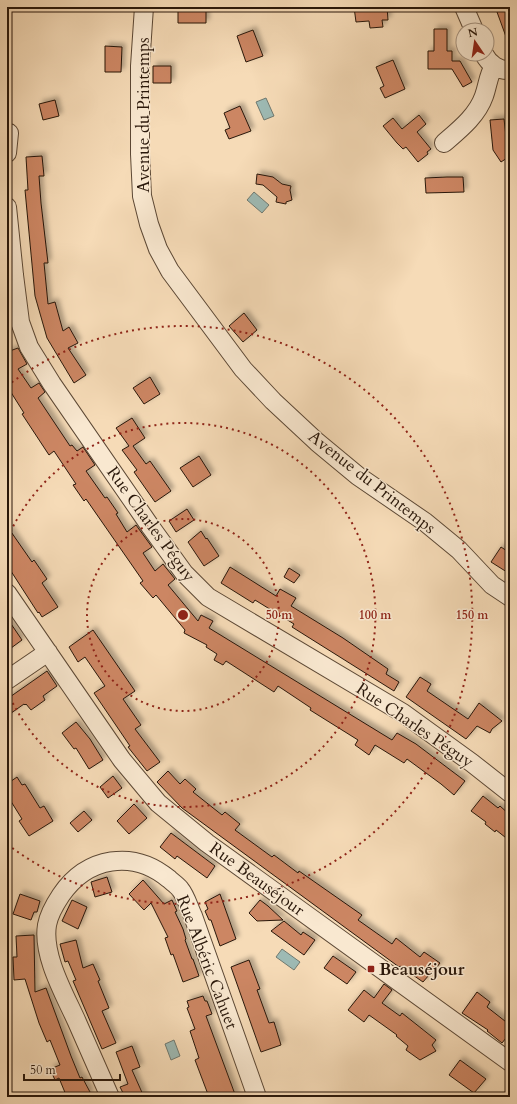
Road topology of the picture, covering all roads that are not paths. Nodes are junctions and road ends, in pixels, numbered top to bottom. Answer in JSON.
{"nodes":[{"id":1,"x":144,"y":7,"type":"edge"},
{"id":2,"x":464,"y":7,"type":"edge"},
{"id":3,"x":471,"y":22,"type":"edge"},
{"id":4,"x":496,"y":64,"type":"edge"},
{"id":5,"x":9,"y":133,"type":"dead end"},
{"id":6,"x":444,"y":143,"type":"dead end"},
{"id":7,"x":7,"y":153,"type":"edge"},
{"id":8,"x":7,"y":207,"type":"edge"},
{"id":9,"x":7,"y":593,"type":"edge"},
{"id":10,"x":510,"y":597,"type":"edge"},
{"id":11,"x":48,"y":652,"type":"junction"},
{"id":12,"x":7,"y":680,"type":"edge"},
{"id":13,"x":510,"y":792,"type":"edge"},
{"id":14,"x":510,"y":1062,"type":"edge"},
{"id":15,"x":110,"y":1097,"type":"edge"},
{"id":16,"x":257,"y":1097,"type":"edge"}],
"edges":[{"from":1,"to":10,"type":"street","name":"Avenue du Printemps"},
{"from":2,"to":3,"type":"street"},
{"from":4,"to":6,"type":"street"},
{"from":5,"to":7,"type":"street"},
{"from":8,"to":13,"type":"street","name":"Rue Charles Péguy"},
{"from":9,"to":11,"type":"street","name":"Rue Beauséjour"},
{"from":11,"to":12,"type":"street"},
{"from":11,"to":14,"type":"street","name":"Rue Beauséjour"},
{"from":15,"to":16,"type":"street","name":"Rue Albéric Cahuet"}]}
